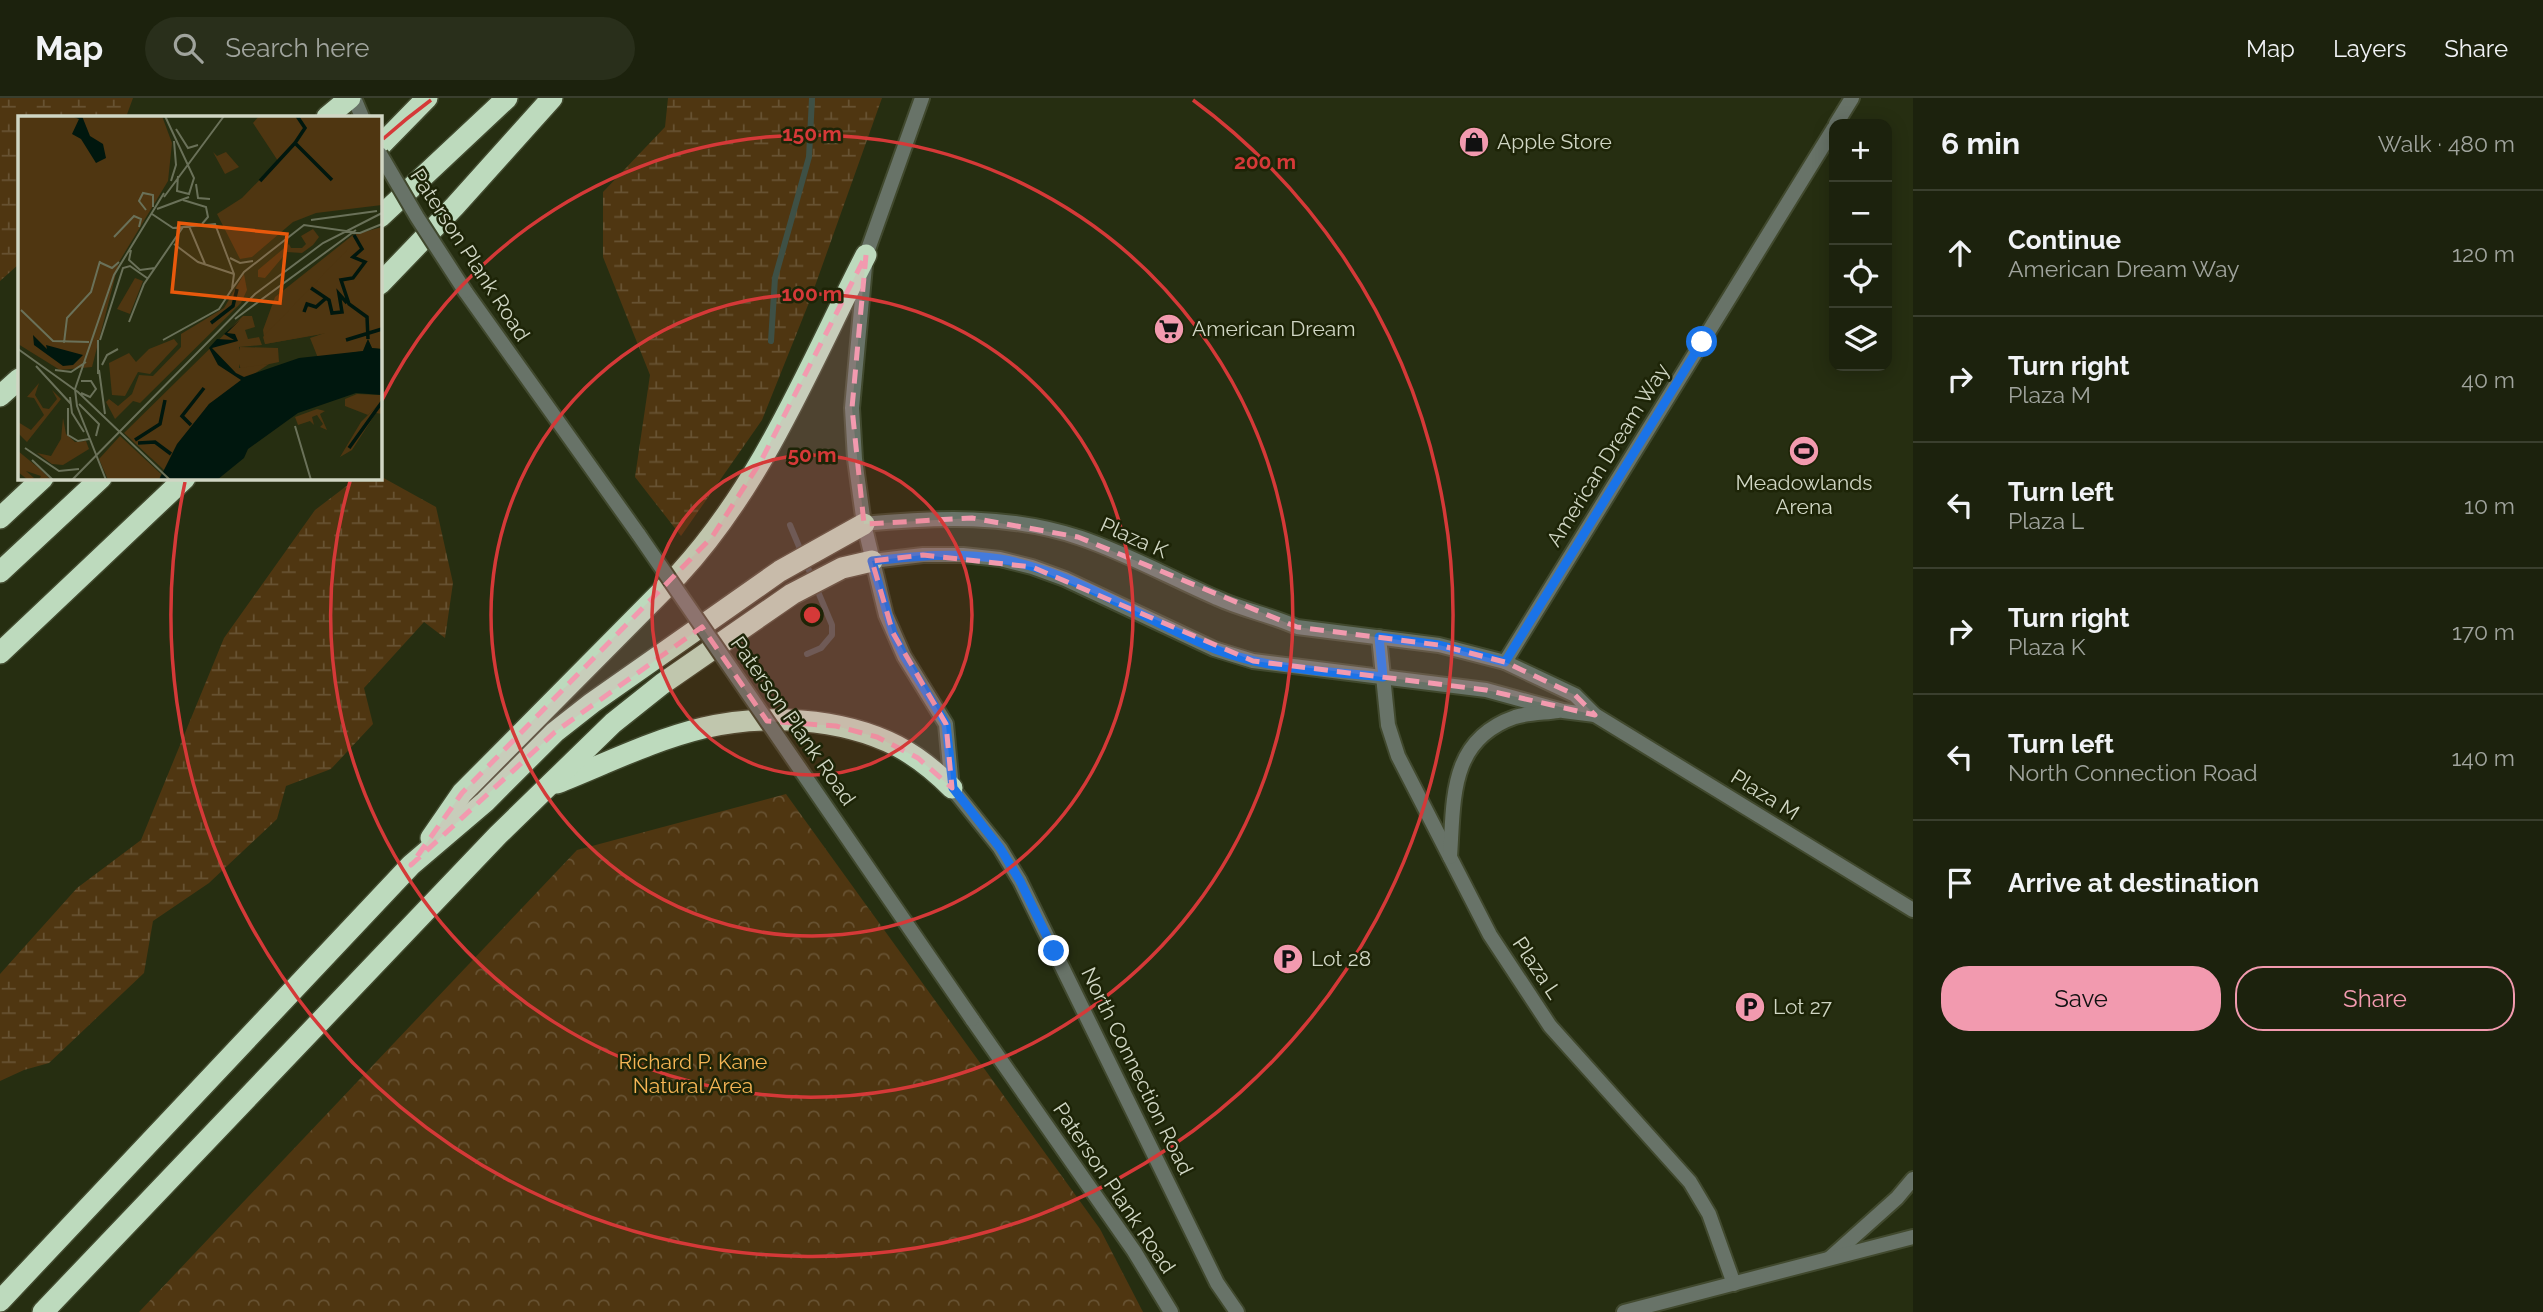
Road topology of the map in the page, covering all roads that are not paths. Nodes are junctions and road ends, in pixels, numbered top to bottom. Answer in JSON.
{"nodes":[{"id":1,"x":352,"y":98,"type":"edge"},
{"id":2,"x":427,"y":98,"type":"edge"},
{"id":3,"x":507,"y":98,"type":"edge"},
{"id":4,"x":552,"y":98,"type":"edge"},
{"id":5,"x":922,"y":98,"type":"edge"},
{"id":6,"x":1852,"y":98,"type":"edge"},
{"id":7,"x":328,"y":116,"type":"edge"},
{"id":8,"x":361,"y":116,"type":"edge"},
{"id":9,"x":1839,"y":119,"type":"edge"},
{"id":10,"x":1829,"y":136,"type":"edge"},
{"id":11,"x":382,"y":144,"type":"edge"},
{"id":12,"x":382,"y":158,"type":"edge"},
{"id":13,"x":382,"y":216,"type":"edge"},
{"id":14,"x":866,"y":255,"type":"junction"},
{"id":15,"x":382,"y":282,"type":"edge"},
{"id":16,"x":18,"y":380,"type":"edge"},
{"id":17,"x":0,"y":396,"type":"edge"},
{"id":18,"x":41,"y":480,"type":"edge"},
{"id":19,"x":99,"y":480,"type":"edge"},
{"id":20,"x":183,"y":480,"type":"edge"},
{"id":21,"x":0,"y":518,"type":"edge"},
{"id":22,"x":864,"y":524,"type":"junction"},
{"id":23,"x":872,"y":561,"type":"junction"},
{"id":24,"x":0,"y":572,"type":"edge"},
{"id":25,"x":1379,"y":637,"type":"junction"},
{"id":26,"x":0,"y":653,"type":"edge"},
{"id":27,"x":1505,"y":662,"type":"junction"},
{"id":28,"x":1383,"y":677,"type":"junction"},
{"id":29,"x":1563,"y":711,"type":"junction"},
{"id":30,"x":1595,"y":715,"type":"junction"},
{"id":31,"x":545,"y":788,"type":"junction"},
{"id":32,"x":953,"y":788,"type":"junction"},
{"id":33,"x":1450,"y":858,"type":"junction"},
{"id":34,"x":411,"y":865,"type":"junction"},
{"id":35,"x":1913,"y":909,"type":"edge"},
{"id":36,"x":1913,"y":1178,"type":"edge"},
{"id":37,"x":1913,"y":1237,"type":"edge"},
{"id":38,"x":1829,"y":1259,"type":"junction"},
{"id":39,"x":1734,"y":1284,"type":"junction"},
{"id":40,"x":0,"y":1301,"type":"edge"},
{"id":41,"x":43,"y":1312,"type":"edge"},
{"id":42,"x":1171,"y":1312,"type":"edge"},
{"id":43,"x":1237,"y":1312,"type":"edge"},
{"id":44,"x":1624,"y":1312,"type":"edge"}],
"edges":[{"from":1,"to":7,"type":"highway"},
{"from":1,"to":8,"type":"street"},
{"from":2,"to":11,"type":"highway"},
{"from":3,"to":13,"type":"highway"},
{"from":4,"to":15,"type":"highway"},
{"from":5,"to":14,"type":"street"},
{"from":6,"to":9,"type":"street","name":"American Dream Way"},
{"from":10,"to":27,"type":"street","name":"American Dream Way"},
{"from":12,"to":42,"type":"street","name":"Paterson Plank Road","bridge":true},
{"from":14,"to":22,"type":"street"},
{"from":14,"to":34,"type":"highway"},
{"from":16,"to":17,"type":"highway"},
{"from":18,"to":21,"type":"highway"},
{"from":19,"to":24,"type":"highway"},
{"from":20,"to":26,"type":"highway"},
{"from":22,"to":23,"type":"street"},
{"from":22,"to":25,"type":"street","name":"Plaza K"},
{"from":22,"to":34,"type":"highway"},
{"from":23,"to":28,"type":"street"},
{"from":23,"to":31,"type":"highway"},
{"from":23,"to":32,"type":"street"},
{"from":25,"to":27,"type":"street","name":"Plaza M"},
{"from":25,"to":28,"type":"street","name":"Plaza L"},
{"from":27,"to":30,"type":"street","name":"Plaza M"},
{"from":28,"to":29,"type":"street","name":"Plaza M"},
{"from":28,"to":33,"type":"street","name":"Plaza L"},
{"from":29,"to":30,"type":"street","name":"Plaza M"},
{"from":29,"to":33,"type":"street"},
{"from":30,"to":35,"type":"street","name":"Plaza M"},
{"from":31,"to":32,"type":"highway"},
{"from":31,"to":41,"type":"highway"},
{"from":32,"to":43,"type":"street","name":"North Connection Road"},
{"from":33,"to":39,"type":"street","name":"Plaza L"},
{"from":34,"to":40,"type":"highway"},
{"from":36,"to":38,"type":"street"},
{"from":37,"to":38,"type":"street"},
{"from":38,"to":39,"type":"street"},
{"from":39,"to":44,"type":"street"}]}
